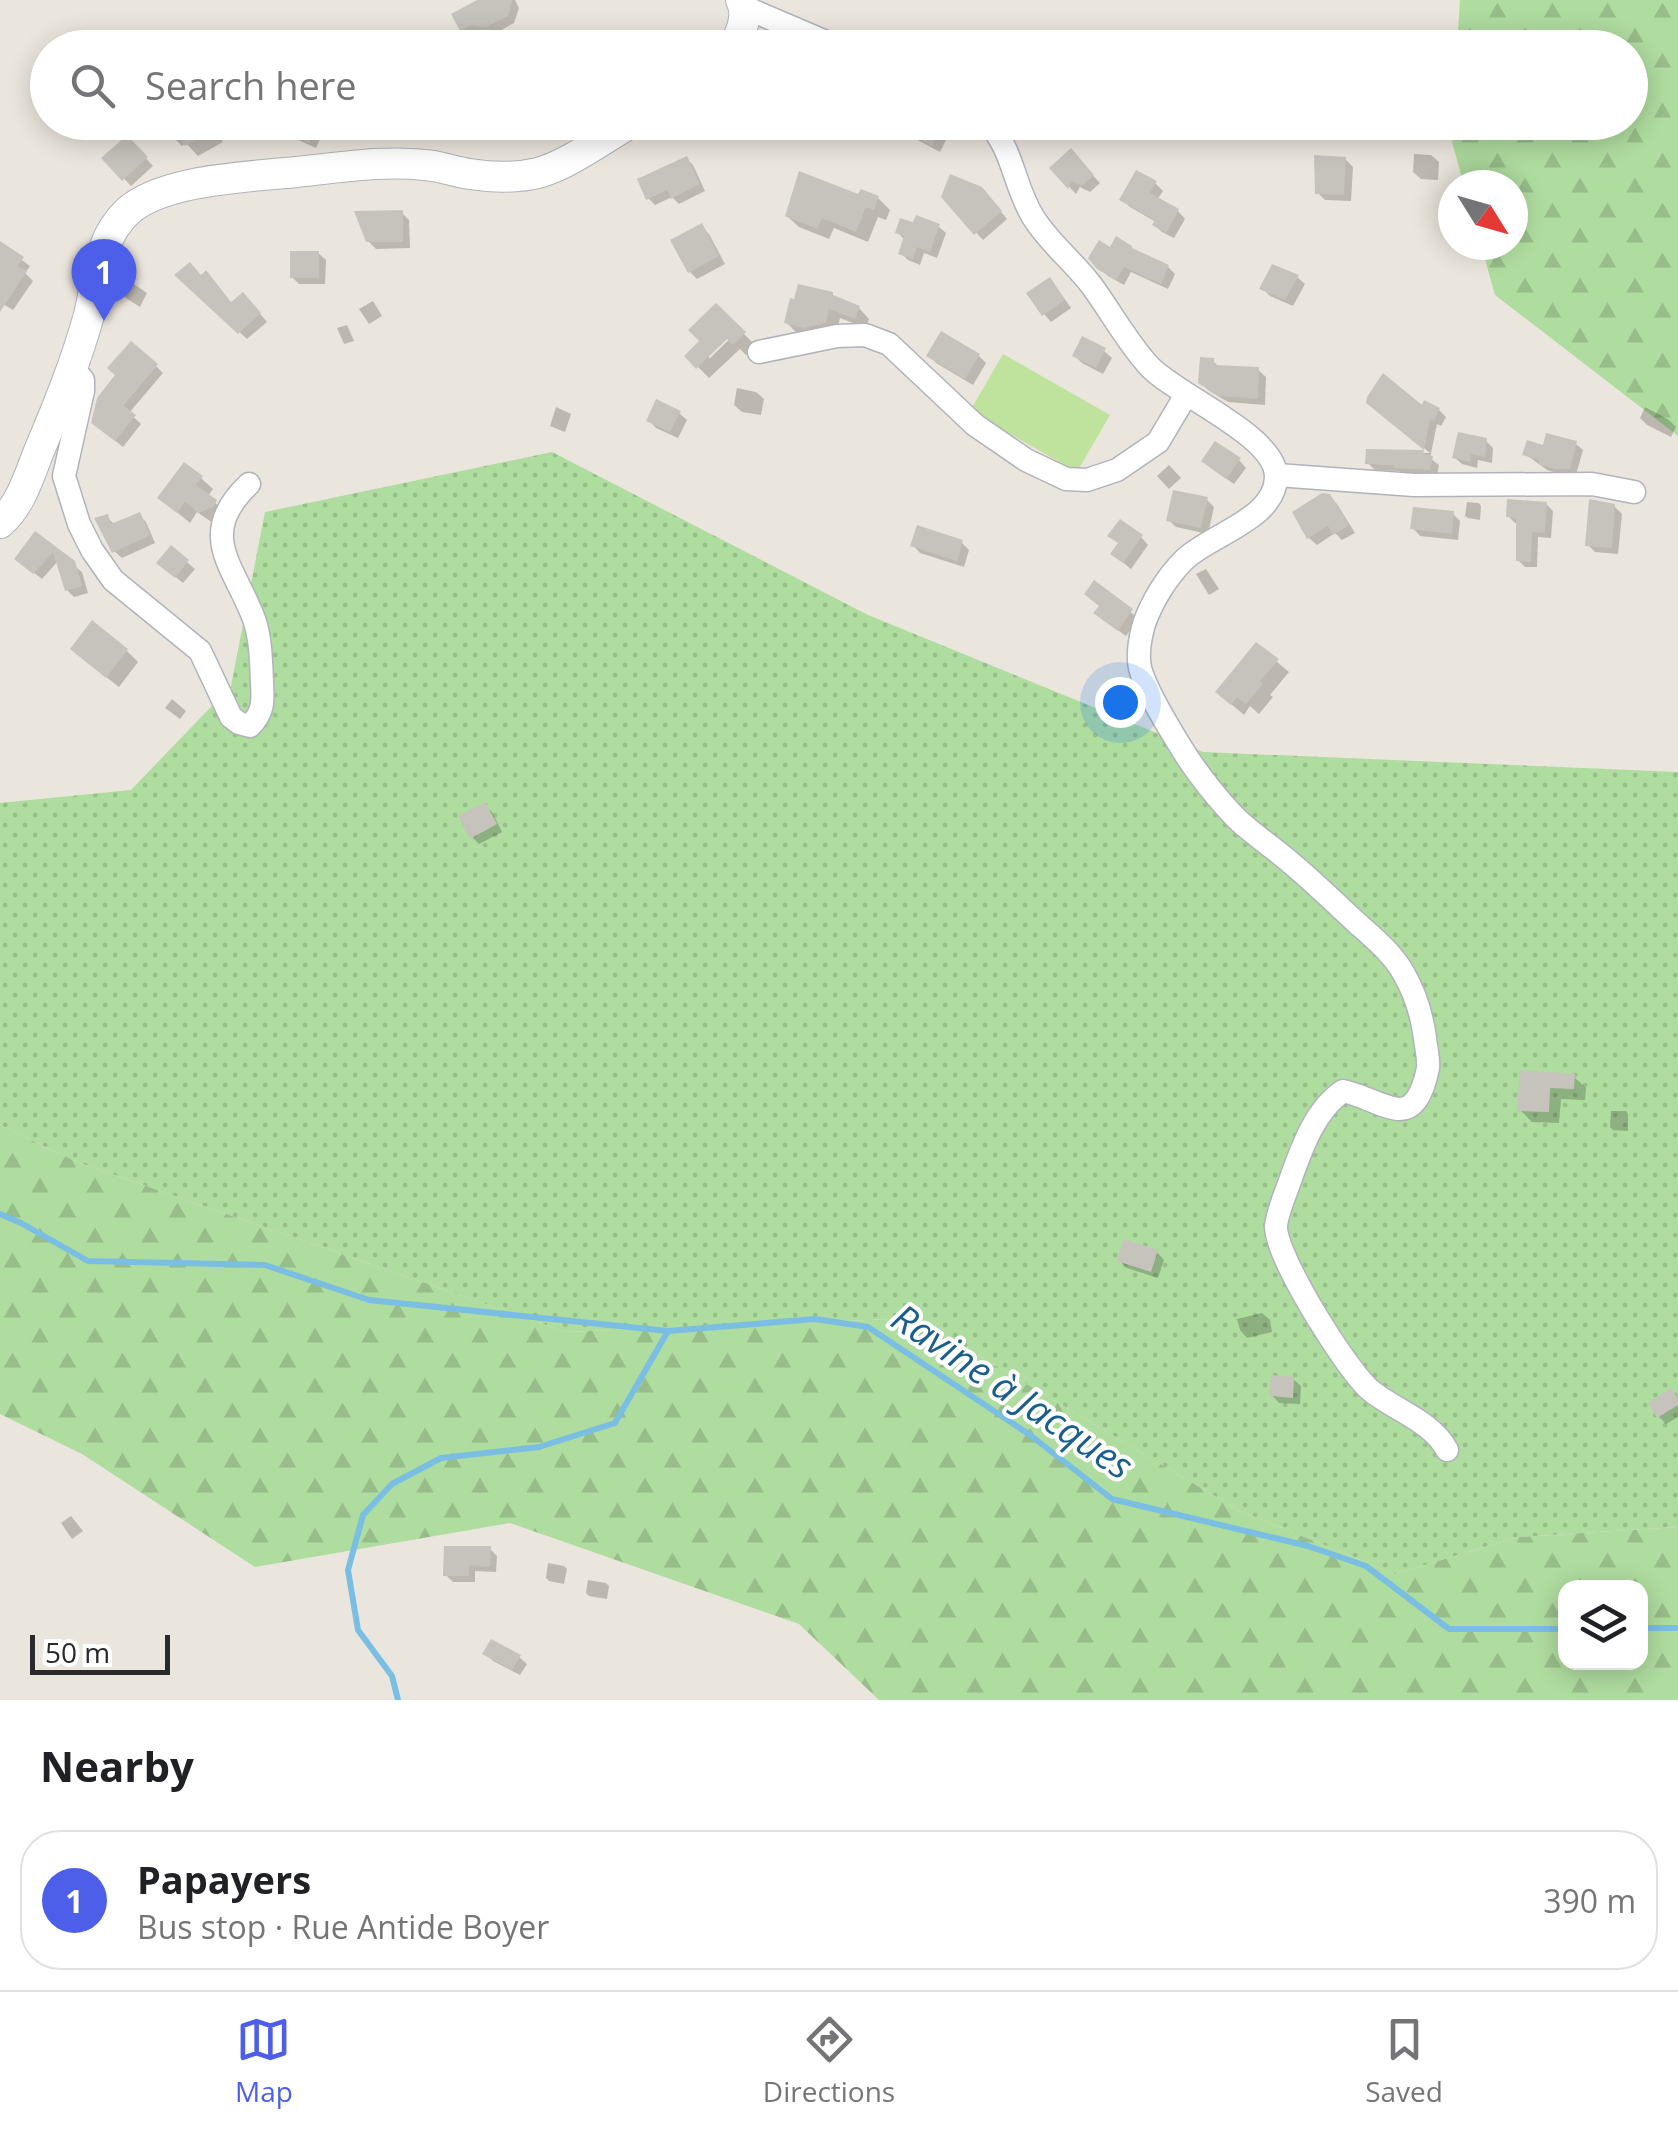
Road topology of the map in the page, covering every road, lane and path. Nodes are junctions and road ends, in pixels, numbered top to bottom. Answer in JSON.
{"nodes":[{"id":1,"x":743,"y":4,"type":"edge"},
{"id":2,"x":742,"y":30,"type":"edge"},
{"id":3,"x":800,"y":30,"type":"edge"},
{"id":4,"x":601,"y":140,"type":"edge"},
{"id":5,"x":1001,"y":140,"type":"edge"},
{"id":6,"x":760,"y":352,"type":"dead end"},
{"id":7,"x":74,"y":368,"type":"junction"},
{"id":8,"x":1186,"y":394,"type":"junction"},
{"id":9,"x":1277,"y":475,"type":"junction"},
{"id":10,"x":249,"y":484,"type":"dead end"},
{"id":11,"x":1634,"y":492,"type":"dead end"},
{"id":12,"x":0,"y":523,"type":"edge"},
{"id":13,"x":1447,"y":1450,"type":"dead end"}],
"edges":[{"from":1,"to":2,"type":"main road"},
{"from":1,"to":3,"type":"street"},
{"from":4,"to":7,"type":"main road"},
{"from":5,"to":8,"type":"street"},
{"from":6,"to":8,"type":"street"},
{"from":7,"to":10,"type":"street"},
{"from":7,"to":12,"type":"main road"},
{"from":8,"to":9,"type":"street"},
{"from":9,"to":11,"type":"street"},
{"from":9,"to":13,"type":"street"}]}
